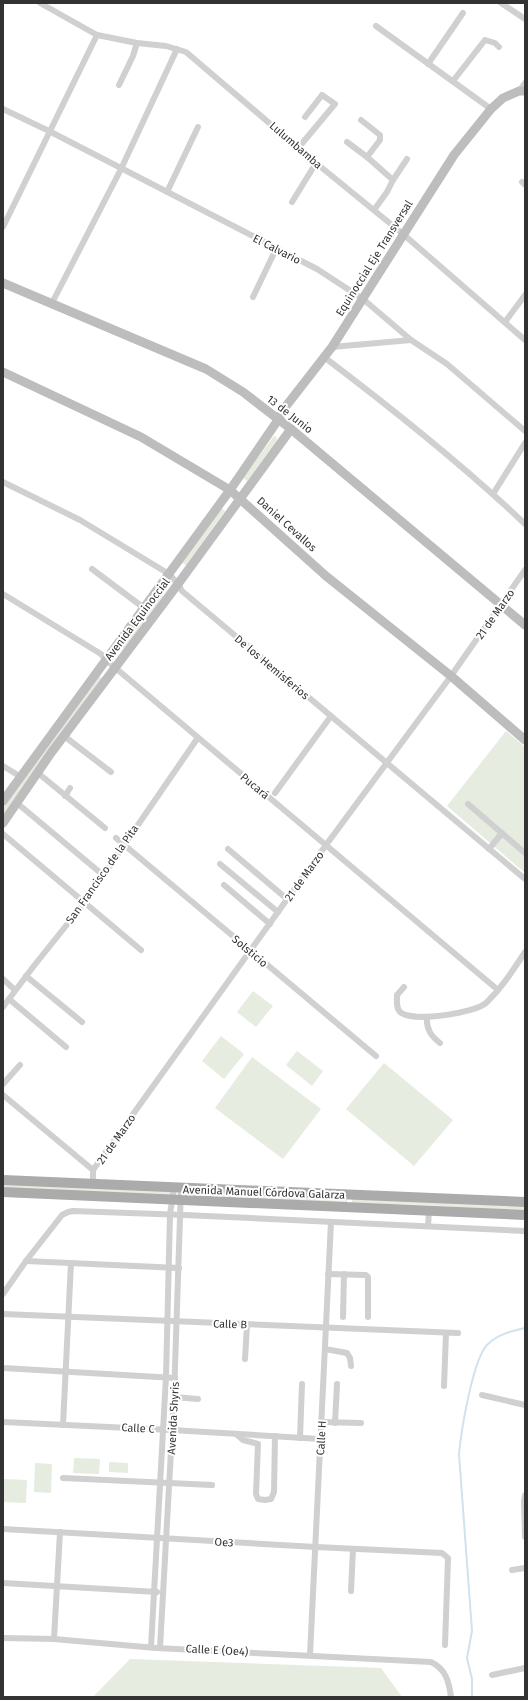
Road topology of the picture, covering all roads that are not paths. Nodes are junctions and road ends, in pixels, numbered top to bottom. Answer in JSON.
{"nodes":[{"id":1,"x":40,"y":3,"type":"edge"},
{"id":2,"x":501,"y":3,"type":"edge"},
{"id":3,"x":509,"y":5,"type":"edge"},
{"id":4,"x":463,"y":13,"type":"dead end"},
{"id":5,"x":525,"y":19,"type":"edge"},
{"id":6,"x":376,"y":26,"type":"dead end"},
{"id":7,"x":97,"y":35,"type":"junction"},
{"id":8,"x":137,"y":43,"type":"junction"},
{"id":9,"x":499,"y":47,"type":"dead end"},
{"id":10,"x":177,"y":49,"type":"junction"},
{"id":11,"x":428,"y":64,"type":"junction"},
{"id":12,"x":453,"y":81,"type":"junction"},
{"id":13,"x":525,"y":83,"type":"edge"},
{"id":14,"x":119,"y":85,"type":"dead end"},
{"id":15,"x":522,"y":91,"type":"edge"},
{"id":16,"x":3,"y":109,"type":"edge"},
{"id":17,"x":491,"y":109,"type":"junction"},
{"id":18,"x":305,"y":117,"type":"dead end"},
{"id":19,"x":361,"y":120,"type":"dead end"},
{"id":20,"x":198,"y":127,"type":"dead end"},
{"id":21,"x":50,"y":131,"type":"junction"},
{"id":22,"x":347,"y":142,"type":"dead end"},
{"id":23,"x":299,"y":148,"type":"junction"},
{"id":24,"x":367,"y":157,"type":"junction"},
{"id":25,"x":407,"y":159,"type":"dead end"},
{"id":26,"x":316,"y":163,"type":"junction"},
{"id":27,"x":121,"y":169,"type":"junction"},
{"id":28,"x":393,"y":180,"type":"junction"},
{"id":29,"x":167,"y":192,"type":"junction"},
{"id":30,"x":292,"y":202,"type":"dead end"},
{"id":31,"x":374,"y":210,"type":"junction"},
{"id":32,"x":3,"y":227,"type":"edge"},
{"id":33,"x":403,"y":234,"type":"junction"},
{"id":34,"x":276,"y":249,"type":"junction"},
{"id":35,"x":3,"y":283,"type":"edge"},
{"id":36,"x":525,"y":295,"type":"edge"},
{"id":37,"x":253,"y":297,"type":"dead end"},
{"id":38,"x":363,"y":299,"type":"junction"},
{"id":39,"x":52,"y":303,"type":"junction"},
{"id":40,"x":505,"y":322,"type":"junction"},
{"id":41,"x":411,"y":340,"type":"junction"},
{"id":42,"x":525,"y":340,"type":"edge"},
{"id":43,"x":332,"y":347,"type":"junction"},
{"id":44,"x":324,"y":357,"type":"junction"},
{"id":45,"x":3,"y":372,"type":"edge"},
{"id":46,"x":278,"y":420,"type":"junction"},
{"id":47,"x":290,"y":429,"type":"junction"},
{"id":48,"x":525,"y":431,"type":"edge"},
{"id":49,"x":525,"y":443,"type":"edge"},
{"id":50,"x":3,"y":482,"type":"edge"},
{"id":51,"x":230,"y":490,"type":"junction"},
{"id":52,"x":493,"y":494,"type":"junction"},
{"id":53,"x":239,"y":498,"type":"junction"},
{"id":54,"x":525,"y":524,"type":"edge"},
{"id":55,"x":92,"y":568,"type":"dead end"},
{"id":56,"x":525,"y":570,"type":"edge"},
{"id":57,"x":169,"y":574,"type":"junction"},
{"id":58,"x":178,"y":584,"type":"junction"},
{"id":59,"x":4,"y":596,"type":"edge"},
{"id":60,"x":501,"y":605,"type":"junction"},
{"id":61,"x":144,"y":608,"type":"junction"},
{"id":62,"x":525,"y":626,"type":"edge"},
{"id":63,"x":106,"y":660,"type":"junction"},
{"id":64,"x":116,"y":668,"type":"junction"},
{"id":65,"x":451,"y":676,"type":"junction"},
{"id":66,"x":331,"y":716,"type":"junction"},
{"id":67,"x":64,"y":736,"type":"junction"},
{"id":68,"x":197,"y":739,"type":"junction"},
{"id":69,"x":525,"y":740,"type":"edge"},
{"id":70,"x":387,"y":762,"type":"junction"},
{"id":71,"x":3,"y":766,"type":"edge"},
{"id":72,"x":111,"y":772,"type":"dead end"},
{"id":73,"x":38,"y":773,"type":"junction"},
{"id":74,"x":21,"y":777,"type":"junction"},
{"id":75,"x":70,"y":788,"type":"dead end"},
{"id":76,"x":275,"y":793,"type":"dead end"},
{"id":77,"x":64,"y":796,"type":"junction"},
{"id":78,"x":3,"y":801,"type":"edge"},
{"id":79,"x":17,"y":803,"type":"junction"},
{"id":80,"x":468,"y":804,"type":"dead end"},
{"id":81,"x":3,"y":823,"type":"edge"},
{"id":82,"x":105,"y":828,"type":"dead end"},
{"id":83,"x":502,"y":833,"type":"junction"},
{"id":84,"x":3,"y":834,"type":"edge"},
{"id":85,"x":116,"y":838,"type":"dead end"},
{"id":86,"x":124,"y":844,"type":"junction"},
{"id":87,"x":326,"y":845,"type":"junction"},
{"id":88,"x":489,"y":848,"type":"junction"},
{"id":89,"x":228,"y":849,"type":"dead end"},
{"id":90,"x":525,"y":853,"type":"edge"},
{"id":91,"x":220,"y":864,"type":"dead end"},
{"id":92,"x":103,"y":875,"type":"junction"},
{"id":93,"x":525,"y":879,"type":"edge"},
{"id":94,"x":224,"y":885,"type":"dead end"},
{"id":95,"x":287,"y":899,"type":"junction"},
{"id":96,"x":85,"y":902,"type":"junction"},
{"id":97,"x":278,"y":912,"type":"junction"},
{"id":98,"x":270,"y":924,"type":"junction"},
{"id":99,"x":141,"y":950,"type":"dead end"},
{"id":100,"x":250,"y":951,"type":"junction"},
{"id":101,"x":525,"y":952,"type":"edge"},
{"id":102,"x":26,"y":976,"type":"junction"},
{"id":103,"x":3,"y":980,"type":"edge"},
{"id":104,"x":404,"y":987,"type":"dead end"},
{"id":105,"x":15,"y":990,"type":"junction"},
{"id":106,"x":498,"y":990,"type":"junction"},
{"id":107,"x":9,"y":998,"type":"junction"},
{"id":108,"x":3,"y":1007,"type":"edge"},
{"id":109,"x":427,"y":1017,"type":"junction"},
{"id":110,"x":82,"y":1022,"type":"dead end"},
{"id":111,"x":440,"y":1043,"type":"dead end"},
{"id":112,"x":66,"y":1047,"type":"dead end"},
{"id":113,"x":376,"y":1056,"type":"dead end"},
{"id":114,"x":20,"y":1065,"type":"dead end"},
{"id":115,"x":3,"y":1084,"type":"edge"},
{"id":116,"x":3,"y":1095,"type":"edge"},
{"id":117,"x":93,"y":1170,"type":"junction"},
{"id":118,"x":3,"y":1180,"type":"edge"},
{"id":119,"x":93,"y":1185,"type":"junction"},
{"id":120,"x":177,"y":1188,"type":"junction"},
{"id":121,"x":3,"y":1192,"type":"edge"},
{"id":122,"x":349,"y":1194,"type":"junction"},
{"id":123,"x":176,"y":1201,"type":"junction"},
{"id":124,"x":525,"y":1202,"type":"edge"},
{"id":125,"x":349,"y":1207,"type":"junction"},
{"id":126,"x":429,"y":1211,"type":"junction"},
{"id":127,"x":170,"y":1214,"type":"junction"},
{"id":128,"x":180,"y":1214,"type":"junction"},
{"id":129,"x":525,"y":1215,"type":"edge"},
{"id":130,"x":331,"y":1222,"type":"junction"},
{"id":131,"x":428,"y":1226,"type":"junction"},
{"id":132,"x":525,"y":1231,"type":"edge"},
{"id":133,"x":26,"y":1261,"type":"junction"},
{"id":134,"x":71,"y":1263,"type":"junction"},
{"id":135,"x":169,"y":1268,"type":"junction"},
{"id":136,"x":179,"y":1268,"type":"junction"},
{"id":137,"x":328,"y":1274,"type":"junction"},
{"id":138,"x":344,"y":1274,"type":"junction"},
{"id":139,"x":3,"y":1294,"type":"edge"},
{"id":140,"x":3,"y":1314,"type":"edge"},
{"id":141,"x":68,"y":1317,"type":"junction"},
{"id":142,"x":342,"y":1317,"type":"dead end"},
{"id":143,"x":368,"y":1317,"type":"dead end"},
{"id":144,"x":168,"y":1322,"type":"junction"},
{"id":145,"x":177,"y":1322,"type":"junction"},
{"id":146,"x":247,"y":1325,"type":"junction"},
{"id":147,"x":326,"y":1328,"type":"junction"},
{"id":148,"x":446,"y":1333,"type":"junction"},
{"id":149,"x":458,"y":1333,"type":"dead end"},
{"id":150,"x":325,"y":1349,"type":"junction"},
{"id":151,"x":245,"y":1359,"type":"dead end"},
{"id":152,"x":351,"y":1366,"type":"dead end"},
{"id":153,"x":3,"y":1368,"type":"edge"},
{"id":154,"x":66,"y":1371,"type":"junction"},
{"id":155,"x":166,"y":1377,"type":"junction"},
{"id":156,"x":175,"y":1378,"type":"junction"},
{"id":157,"x":302,"y":1384,"type":"dead end"},
{"id":158,"x":337,"y":1384,"type":"dead end"},
{"id":159,"x":444,"y":1386,"type":"dead end"},
{"id":160,"x":482,"y":1395,"type":"dead end"},
{"id":161,"x":174,"y":1397,"type":"junction"},
{"id":162,"x":198,"y":1399,"type":"dead end"},
{"id":163,"x":525,"y":1405,"type":"edge"},
{"id":164,"x":3,"y":1422,"type":"edge"},
{"id":165,"x":321,"y":1422,"type":"junction"},
{"id":166,"x":335,"y":1423,"type":"junction"},
{"id":167,"x":361,"y":1423,"type":"dead end"},
{"id":168,"x":63,"y":1425,"type":"junction"},
{"id":169,"x":163,"y":1430,"type":"junction"},
{"id":170,"x":172,"y":1430,"type":"junction"},
{"id":171,"x":236,"y":1434,"type":"junction"},
{"id":172,"x":276,"y":1436,"type":"junction"},
{"id":173,"x":300,"y":1438,"type":"junction"},
{"id":174,"x":320,"y":1439,"type":"junction"},
{"id":175,"x":63,"y":1478,"type":"dead end"},
{"id":176,"x":160,"y":1483,"type":"junction"},
{"id":177,"x":169,"y":1483,"type":"junction"},
{"id":178,"x":212,"y":1484,"type":"dead end"},
{"id":179,"x":525,"y":1495,"type":"edge"},
{"id":180,"x":3,"y":1529,"type":"edge"},
{"id":181,"x":60,"y":1532,"type":"junction"},
{"id":182,"x":525,"y":1537,"type":"edge"},
{"id":183,"x":157,"y":1538,"type":"junction"},
{"id":184,"x":167,"y":1539,"type":"junction"},
{"id":185,"x":316,"y":1547,"type":"junction"},
{"id":186,"x":353,"y":1549,"type":"junction"},
{"id":187,"x":525,"y":1568,"type":"edge"},
{"id":188,"x":512,"y":1570,"type":"dead end"},
{"id":189,"x":3,"y":1582,"type":"edge"},
{"id":190,"x":57,"y":1586,"type":"junction"},
{"id":191,"x":350,"y":1591,"type":"dead end"},
{"id":192,"x":154,"y":1592,"type":"junction"},
{"id":193,"x":164,"y":1592,"type":"junction"},
{"id":194,"x":3,"y":1638,"type":"edge"},
{"id":195,"x":54,"y":1639,"type":"junction"},
{"id":196,"x":445,"y":1645,"type":"dead end"},
{"id":197,"x":151,"y":1647,"type":"junction"},
{"id":198,"x":160,"y":1648,"type":"junction"},
{"id":199,"x":310,"y":1655,"type":"junction"},
{"id":200,"x":525,"y":1668,"type":"edge"},
{"id":201,"x":492,"y":1674,"type":"dead end"},
{"id":202,"x":450,"y":1697,"type":"edge"}],
"edges":[{"from":1,"to":7,"type":"street","name":"Lulumbamba"},
{"from":2,"to":3,"type":"street"},
{"from":3,"to":5,"type":"street"},
{"from":4,"to":11,"type":"street"},
{"from":6,"to":11,"type":"street"},
{"from":7,"to":8,"type":"street","name":"Lulumbamba"},
{"from":7,"to":21,"type":"street"},
{"from":8,"to":10,"type":"street","name":"Lulumbamba"},
{"from":8,"to":14,"type":"street"},
{"from":9,"to":12,"type":"street"},
{"from":10,"to":23,"type":"street","name":"Lulumbamba"},
{"from":10,"to":27,"type":"street"},
{"from":11,"to":12,"type":"street"},
{"from":12,"to":17,"type":"street"},
{"from":13,"to":15,"type":"street"},
{"from":15,"to":17,"type":"main road","name":"Equinoccial Eje Transversal"},
{"from":16,"to":21,"type":"street","name":"El Calvario"},
{"from":17,"to":33,"type":"main road","name":"Equinoccial Eje Transversal"},
{"from":18,"to":23,"type":"street"},
{"from":19,"to":24,"type":"street"},
{"from":20,"to":29,"type":"street"},
{"from":21,"to":27,"type":"street","name":"El Calvario"},
{"from":21,"to":32,"type":"street"},
{"from":22,"to":24,"type":"street"},
{"from":23,"to":26,"type":"street","name":"Lulumbamba"},
{"from":24,"to":28,"type":"street"},
{"from":25,"to":28,"type":"street"},
{"from":26,"to":30,"type":"street"},
{"from":26,"to":31,"type":"street","name":"Lulumbamba"},
{"from":27,"to":29,"type":"street","name":"El Calvario"},
{"from":27,"to":39,"type":"street"},
{"from":28,"to":31,"type":"street"},
{"from":29,"to":34,"type":"street","name":"El Calvario"},
{"from":31,"to":33,"type":"street","name":"Lulumbamba"},
{"from":33,"to":38,"type":"main road","name":"Equinoccial Eje Transversal"},
{"from":33,"to":40,"type":"street","name":"Lulumbamba"},
{"from":34,"to":37,"type":"street"},
{"from":34,"to":38,"type":"street","name":"El Calvario"},
{"from":35,"to":39,"type":"main road","name":"13 de Junio"},
{"from":36,"to":40,"type":"street"},
{"from":38,"to":41,"type":"street","name":"El Calvario"},
{"from":38,"to":43,"type":"main road","name":"Equinoccial Eje Transversal"},
{"from":39,"to":46,"type":"main road","name":"13 de Junio"},
{"from":40,"to":42,"type":"street","name":"Lulumbamba"},
{"from":41,"to":43,"type":"street"},
{"from":41,"to":48,"type":"street","name":"El Calvario"},
{"from":43,"to":44,"type":"main road","name":"Equinoccial Eje Transversal"},
{"from":44,"to":46,"type":"main road","name":"Equinoccial Eje Transversal"},
{"from":44,"to":52,"type":"street"},
{"from":45,"to":51,"type":"main road","name":"Daniel Cevallos"},
{"from":46,"to":47,"type":"main road","name":"13 de Junio"},
{"from":46,"to":51,"type":"main road","name":"Avenida Equinoccial"},
{"from":47,"to":53,"type":"main road","name":"Avenida Equinoccial"},
{"from":47,"to":60,"type":"main road","name":"13 de Junio"},
{"from":49,"to":52,"type":"street"},
{"from":50,"to":57,"type":"street","name":"De los Hemisferios"},
{"from":51,"to":53,"type":"main road","name":"Daniel Cevallos"},
{"from":51,"to":57,"type":"main road","name":"Avenida Equinoccial"},
{"from":52,"to":54,"type":"street"},
{"from":53,"to":58,"type":"main road","name":"Avenida Equinoccial"},
{"from":53,"to":65,"type":"main road","name":"Daniel Cevallos"},
{"from":55,"to":61,"type":"street"},
{"from":56,"to":60,"type":"street","name":"21 de Marzo"},
{"from":57,"to":58,"type":"street","name":"De los Hemisferios"},
{"from":57,"to":61,"type":"main road","name":"Avenida Equinoccial"},
{"from":58,"to":64,"type":"main road","name":"Avenida Equinoccial"},
{"from":58,"to":66,"type":"street","name":"De los Hemisferios"},
{"from":59,"to":63,"type":"street","name":"Pucará"},
{"from":60,"to":62,"type":"main road","name":"13 de Junio"},
{"from":60,"to":65,"type":"street","name":"21 de Marzo"},
{"from":61,"to":63,"type":"main road","name":"Avenida Equinoccial"},
{"from":63,"to":64,"type":"street","name":"Pucará"},
{"from":63,"to":74,"type":"main road","name":"Avenida Equinoccial"},
{"from":64,"to":67,"type":"main road","name":"Avenida Equinoccial"},
{"from":64,"to":68,"type":"street","name":"Pucará"},
{"from":65,"to":69,"type":"main road","name":"Daniel Cevallos"},
{"from":65,"to":70,"type":"street","name":"21 de Marzo"},
{"from":66,"to":70,"type":"street","name":"De los Hemisferios"},
{"from":66,"to":76,"type":"street"},
{"from":67,"to":72,"type":"street"},
{"from":67,"to":73,"type":"main road","name":"Avenida Equinoccial"},
{"from":68,"to":86,"type":"street","name":"San Francisco de la Pita"},
{"from":68,"to":87,"type":"street","name":"Pucará"},
{"from":70,"to":87,"type":"street","name":"21 de Marzo"},
{"from":70,"to":88,"type":"street","name":"De los Hemisferios"},
{"from":71,"to":74,"type":"street"},
{"from":73,"to":77,"type":"street"},
{"from":73,"to":79,"type":"main road","name":"Avenida Equinoccial"},
{"from":74,"to":78,"type":"main road","name":"Avenida Equinoccial"},
{"from":75,"to":77,"type":"street"},
{"from":77,"to":82,"type":"street"},
{"from":79,"to":81,"type":"main road","name":"Avenida Equinoccial"},
{"from":79,"to":92,"type":"street"},
{"from":80,"to":83,"type":"street"},
{"from":83,"to":88,"type":"street"},
{"from":83,"to":90,"type":"street"},
{"from":84,"to":96,"type":"street"},
{"from":85,"to":86,"type":"street","name":"Solsticio"},
{"from":86,"to":92,"type":"street","name":"San Francisco de la Pita"},
{"from":86,"to":100,"type":"street","name":"Solsticio"},
{"from":87,"to":95,"type":"street","name":"21 de Marzo"},
{"from":87,"to":106,"type":"street","name":"Pucará"},
{"from":88,"to":93,"type":"street","name":"De los Hemisferios"},
{"from":89,"to":95,"type":"street"},
{"from":91,"to":97,"type":"street"},
{"from":92,"to":96,"type":"street","name":"San Francisco de la Pita"},
{"from":94,"to":98,"type":"street"},
{"from":95,"to":97,"type":"street","name":"21 de Marzo"},
{"from":96,"to":99,"type":"street"},
{"from":96,"to":102,"type":"street","name":"San Francisco de la Pita"},
{"from":97,"to":98,"type":"street","name":"21 de Marzo"},
{"from":98,"to":100,"type":"street","name":"21 de Marzo"},
{"from":100,"to":113,"type":"street","name":"Solsticio"},
{"from":100,"to":117,"type":"street","name":"21 de Marzo"},
{"from":101,"to":106,"type":"street"},
{"from":102,"to":105,"type":"street","name":"San Francisco de la Pita"},
{"from":102,"to":110,"type":"street"},
{"from":103,"to":105,"type":"street"},
{"from":104,"to":109,"type":"street"},
{"from":105,"to":107,"type":"street","name":"San Francisco de la Pita"},
{"from":106,"to":109,"type":"street"},
{"from":107,"to":108,"type":"street","name":"San Francisco de la Pita"},
{"from":107,"to":112,"type":"street"},
{"from":109,"to":111,"type":"street"},
{"from":114,"to":115,"type":"street"},
{"from":116,"to":117,"type":"street"},
{"from":117,"to":119,"type":"street","name":"21 de Marzo"},
{"from":118,"to":119,"type":"main road","name":"Avenida Manuel Córdova Galarza"},
{"from":119,"to":120,"type":"main road","name":"Avenida Manuel Córdova Galarza"},
{"from":120,"to":122,"type":"main road","name":"Avenida Manuel Córdova Galarza"},
{"from":120,"to":123,"type":"street","name":"Avenida Shyris"},
{"from":121,"to":123,"type":"main road","name":"Avenida Manuel Córdova Galarza"},
{"from":122,"to":124,"type":"main road","name":"Avenida Manuel Córdova Galarza"},
{"from":122,"to":125,"type":"main road"},
{"from":123,"to":125,"type":"main road","name":"Avenida Manuel Córdova Galarza"},
{"from":123,"to":127,"type":"street","name":"Avenida Shyris"},
{"from":123,"to":128,"type":"street","name":"Avenida Shyris"},
{"from":125,"to":126,"type":"main road","name":"Avenida Manuel Córdova Galarza"},
{"from":126,"to":129,"type":"main road","name":"Avenida Manuel Córdova Galarza"},
{"from":126,"to":131,"type":"street"},
{"from":127,"to":128,"type":"street"},
{"from":127,"to":133,"type":"street"},
{"from":127,"to":135,"type":"street","name":"Avenida Shyris"},
{"from":128,"to":130,"type":"street"},
{"from":128,"to":136,"type":"street","name":"Avenida Shyris"},
{"from":130,"to":131,"type":"street"},
{"from":130,"to":137,"type":"street","name":"Calle H"},
{"from":131,"to":132,"type":"street"},
{"from":133,"to":134,"type":"street"},
{"from":133,"to":139,"type":"street"},
{"from":134,"to":135,"type":"street"},
{"from":134,"to":141,"type":"street"},
{"from":135,"to":136,"type":"street"},
{"from":135,"to":144,"type":"street","name":"Avenida Shyris"},
{"from":136,"to":145,"type":"street","name":"Avenida Shyris"},
{"from":137,"to":138,"type":"street"},
{"from":137,"to":147,"type":"street","name":"Calle H"},
{"from":138,"to":142,"type":"street"},
{"from":138,"to":143,"type":"street"},
{"from":140,"to":141,"type":"street","name":"Calle B"},
{"from":141,"to":144,"type":"street","name":"Calle B"},
{"from":141,"to":154,"type":"street"},
{"from":144,"to":145,"type":"street","name":"Calle B"},
{"from":144,"to":155,"type":"street","name":"Avenida Shyris"},
{"from":145,"to":146,"type":"street","name":"Calle B"},
{"from":145,"to":156,"type":"street","name":"Avenida Shyris"},
{"from":146,"to":147,"type":"street","name":"Calle B"},
{"from":146,"to":151,"type":"street"},
{"from":147,"to":148,"type":"street","name":"Calle B"},
{"from":147,"to":150,"type":"street","name":"Calle H"},
{"from":148,"to":149,"type":"street","name":"Calle B"},
{"from":148,"to":159,"type":"street"},
{"from":150,"to":152,"type":"street"},
{"from":150,"to":165,"type":"street","name":"Calle H"},
{"from":153,"to":154,"type":"street"},
{"from":154,"to":155,"type":"street"},
{"from":154,"to":168,"type":"street"},
{"from":155,"to":156,"type":"street"},
{"from":155,"to":169,"type":"street","name":"Avenida Shyris"},
{"from":156,"to":161,"type":"street","name":"Avenida Shyris"},
{"from":157,"to":173,"type":"street"},
{"from":158,"to":166,"type":"street"},
{"from":160,"to":163,"type":"street"},
{"from":161,"to":162,"type":"street"},
{"from":161,"to":170,"type":"street","name":"Avenida Shyris"},
{"from":164,"to":168,"type":"street","name":"Calle C"},
{"from":165,"to":166,"type":"street"},
{"from":165,"to":174,"type":"street","name":"Calle H"},
{"from":166,"to":167,"type":"street"},
{"from":168,"to":169,"type":"street","name":"Calle C"},
{"from":169,"to":170,"type":"street","name":"Calle C"},
{"from":169,"to":176,"type":"street","name":"Avenida Shyris"},
{"from":170,"to":171,"type":"street","name":"Calle C"},
{"from":170,"to":177,"type":"street","name":"Avenida Shyris"},
{"from":171,"to":172,"type":"street","name":"Calle C"},
{"from":171,"to":172,"type":"street"},
{"from":172,"to":173,"type":"street","name":"Calle C"},
{"from":173,"to":174,"type":"street","name":"Calle C"},
{"from":174,"to":185,"type":"street","name":"Calle H"},
{"from":175,"to":176,"type":"street"},
{"from":176,"to":177,"type":"street"},
{"from":176,"to":183,"type":"street","name":"Avenida Shyris"},
{"from":177,"to":178,"type":"street"},
{"from":177,"to":184,"type":"street","name":"Avenida Shyris"},
{"from":179,"to":182,"type":"street"},
{"from":180,"to":181,"type":"street","name":"Oe3"},
{"from":181,"to":183,"type":"street","name":"Oe3"},
{"from":181,"to":190,"type":"street"},
{"from":183,"to":184,"type":"street","name":"Oe3"},
{"from":183,"to":192,"type":"street","name":"Avenida Shyris"},
{"from":184,"to":185,"type":"street","name":"Oe3"},
{"from":184,"to":193,"type":"street","name":"Avenida Shyris"},
{"from":185,"to":186,"type":"street","name":"Oe3"},
{"from":185,"to":199,"type":"street","name":"Calle H"},
{"from":186,"to":191,"type":"street"},
{"from":186,"to":196,"type":"street","name":"Oe3"},
{"from":187,"to":188,"type":"street"},
{"from":189,"to":190,"type":"street"},
{"from":190,"to":192,"type":"street"},
{"from":190,"to":195,"type":"street"},
{"from":192,"to":193,"type":"street"},
{"from":192,"to":197,"type":"street","name":"Avenida Shyris"},
{"from":193,"to":198,"type":"street","name":"Avenida Shyris"},
{"from":194,"to":195,"type":"street","name":"Calle E (Oe4)"},
{"from":195,"to":197,"type":"street","name":"Calle E (Oe4)"},
{"from":197,"to":198,"type":"street","name":"Calle E (Oe4)"},
{"from":198,"to":199,"type":"street","name":"Calle E (Oe4)"},
{"from":199,"to":202,"type":"street","name":"Calle E (Oe4)"},
{"from":200,"to":201,"type":"street"}]}
